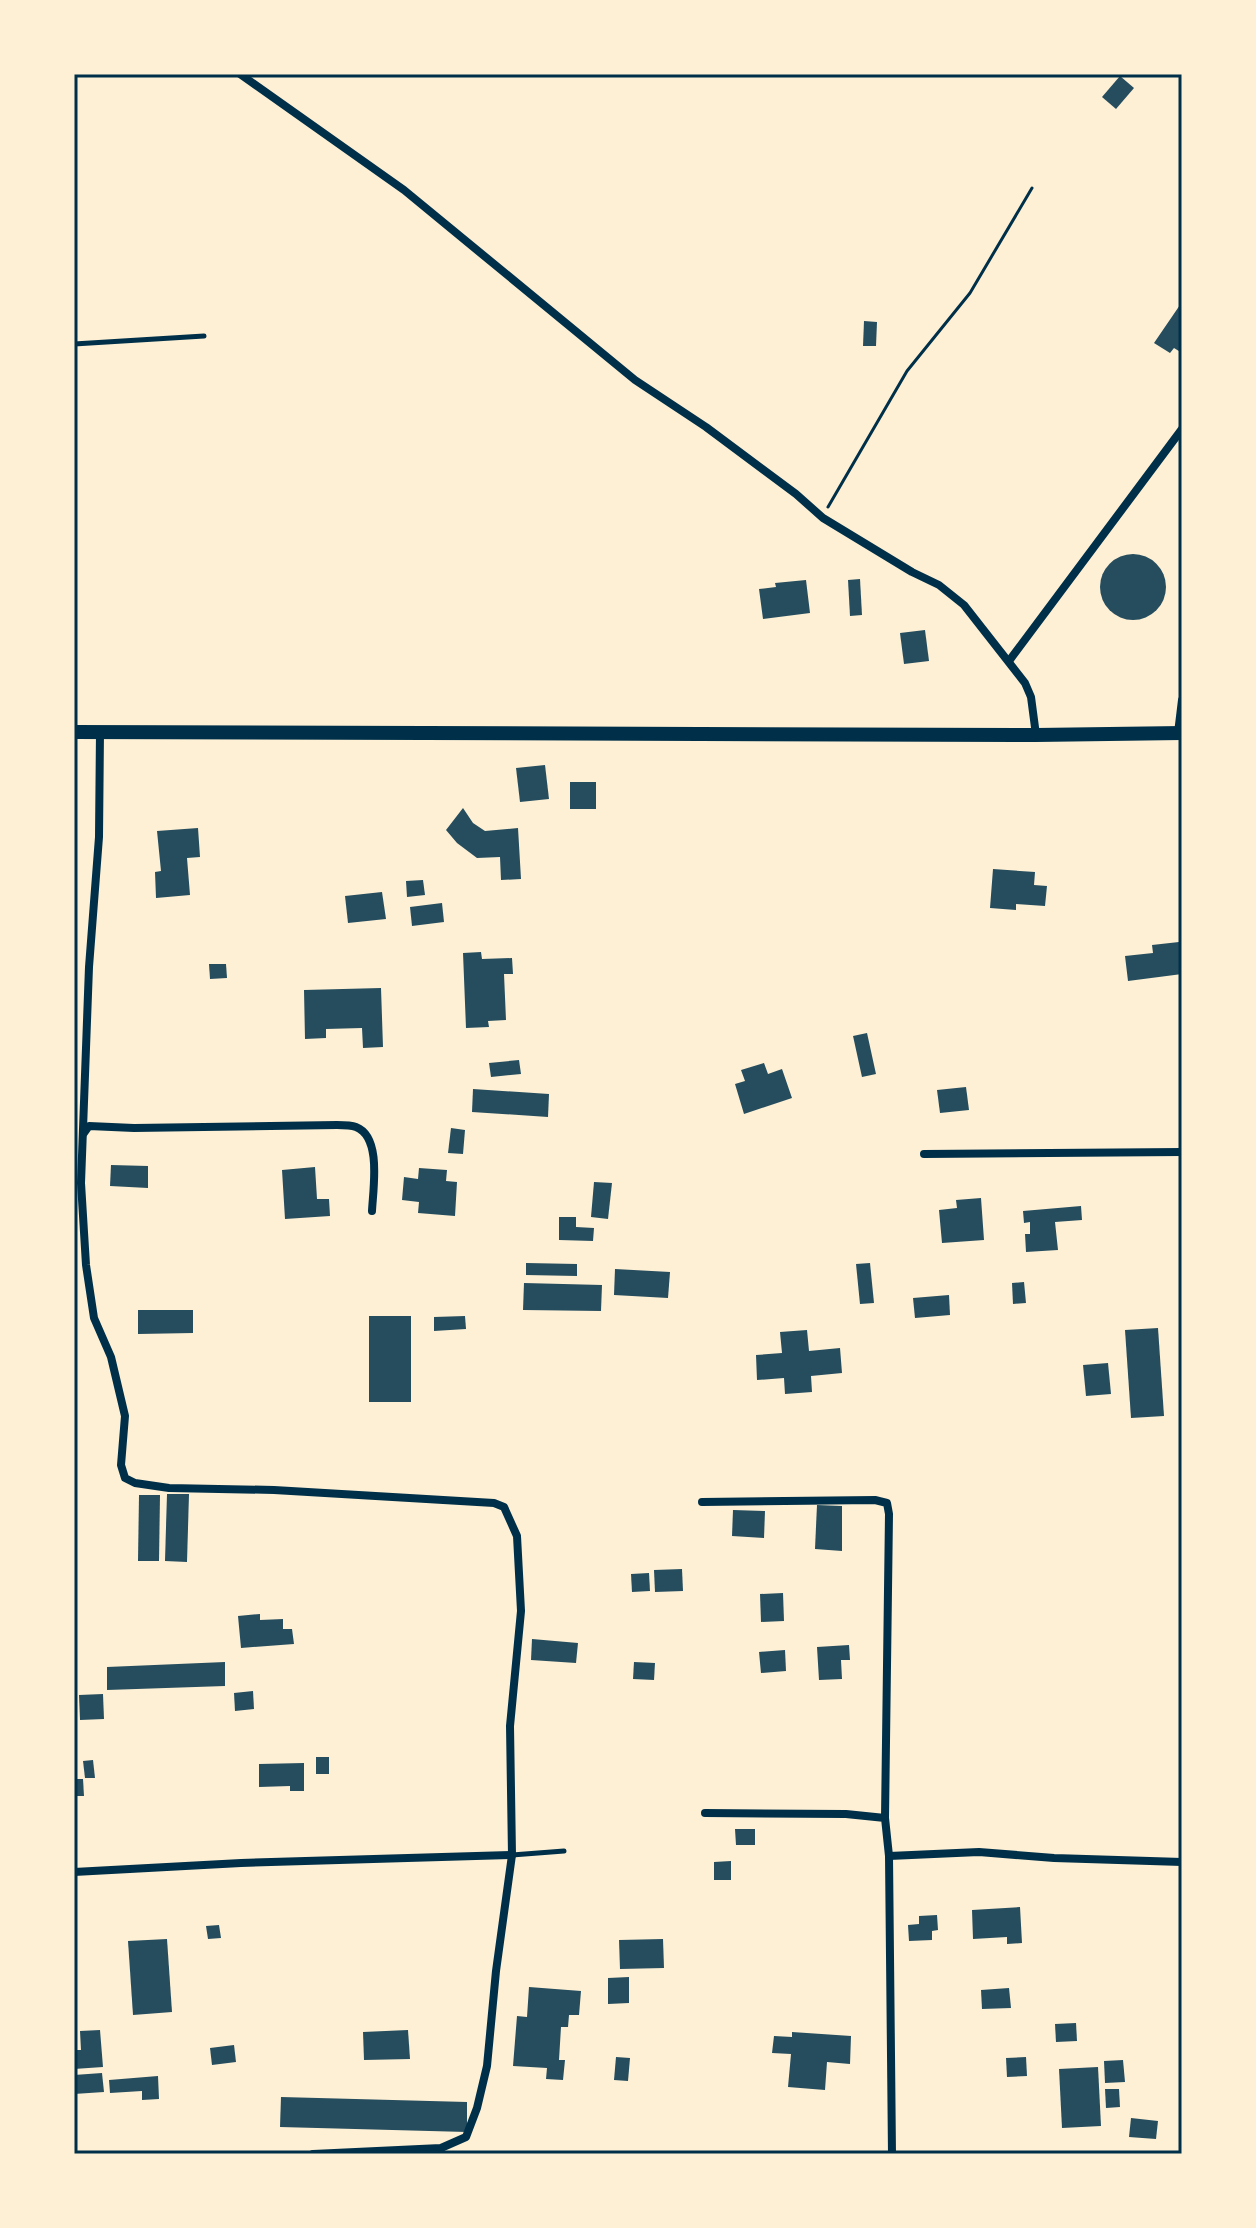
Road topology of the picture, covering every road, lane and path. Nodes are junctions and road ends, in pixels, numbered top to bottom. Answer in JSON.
{"nodes":[{"id":1,"x":240,"y":74,"type":"edge"},
{"id":2,"x":1032,"y":188,"type":"dead end"},
{"id":3,"x":204,"y":336,"type":"dead end"},
{"id":4,"x":74,"y":344,"type":"edge"},
{"id":5,"x":1182,"y":429,"type":"edge"},
{"id":6,"x":823,"y":518,"type":"junction"},
{"id":7,"x":1009,"y":661,"type":"junction"},
{"id":8,"x":1182,"y":700,"type":"edge"},
{"id":9,"x":74,"y":732,"type":"edge"},
{"id":10,"x":100,"y":732,"type":"junction"},
{"id":11,"x":1180,"y":733,"type":"edge"},
{"id":12,"x":1036,"y":735,"type":"junction"},
{"id":13,"x":83,"y":1134,"type":"junction"},
{"id":14,"x":1182,"y":1152,"type":"edge"},
{"id":15,"x":924,"y":1154,"type":"dead end"},
{"id":16,"x":372,"y":1211,"type":"dead end"},
{"id":17,"x":702,"y":1502,"type":"dead end"},
{"id":18,"x":705,"y":1813,"type":"dead end"},
{"id":19,"x":885,"y":1818,"type":"junction"},
{"id":20,"x":564,"y":1851,"type":"dead end"},
{"id":21,"x":512,"y":1855,"type":"junction"},
{"id":22,"x":889,"y":1856,"type":"junction"},
{"id":23,"x":1182,"y":1862,"type":"edge"},
{"id":24,"x":74,"y":1872,"type":"edge"},
{"id":25,"x":313,"y":2154,"type":"edge"},
{"id":26,"x":892,"y":2154,"type":"edge"}],
"edges":[{"from":1,"to":6,"type":"street"},
{"from":2,"to":6,"type":"path"},
{"from":3,"to":4,"type":"lane"},
{"from":5,"to":7,"type":"street"},
{"from":6,"to":7,"type":"street"},
{"from":7,"to":12,"type":"street"},
{"from":8,"to":11,"type":"street"},
{"from":9,"to":10,"type":"main road"},
{"from":10,"to":12,"type":"main road"},
{"from":10,"to":13,"type":"street"},
{"from":11,"to":12,"type":"main road"},
{"from":13,"to":16,"type":"street"},
{"from":13,"to":21,"type":"street"},
{"from":14,"to":15,"type":"street"},
{"from":17,"to":19,"type":"street"},
{"from":18,"to":19,"type":"street"},
{"from":19,"to":22,"type":"street"},
{"from":20,"to":21,"type":"lane"},
{"from":21,"to":24,"type":"street"},
{"from":21,"to":25,"type":"street"},
{"from":22,"to":23,"type":"street"},
{"from":22,"to":26,"type":"street"}]}
